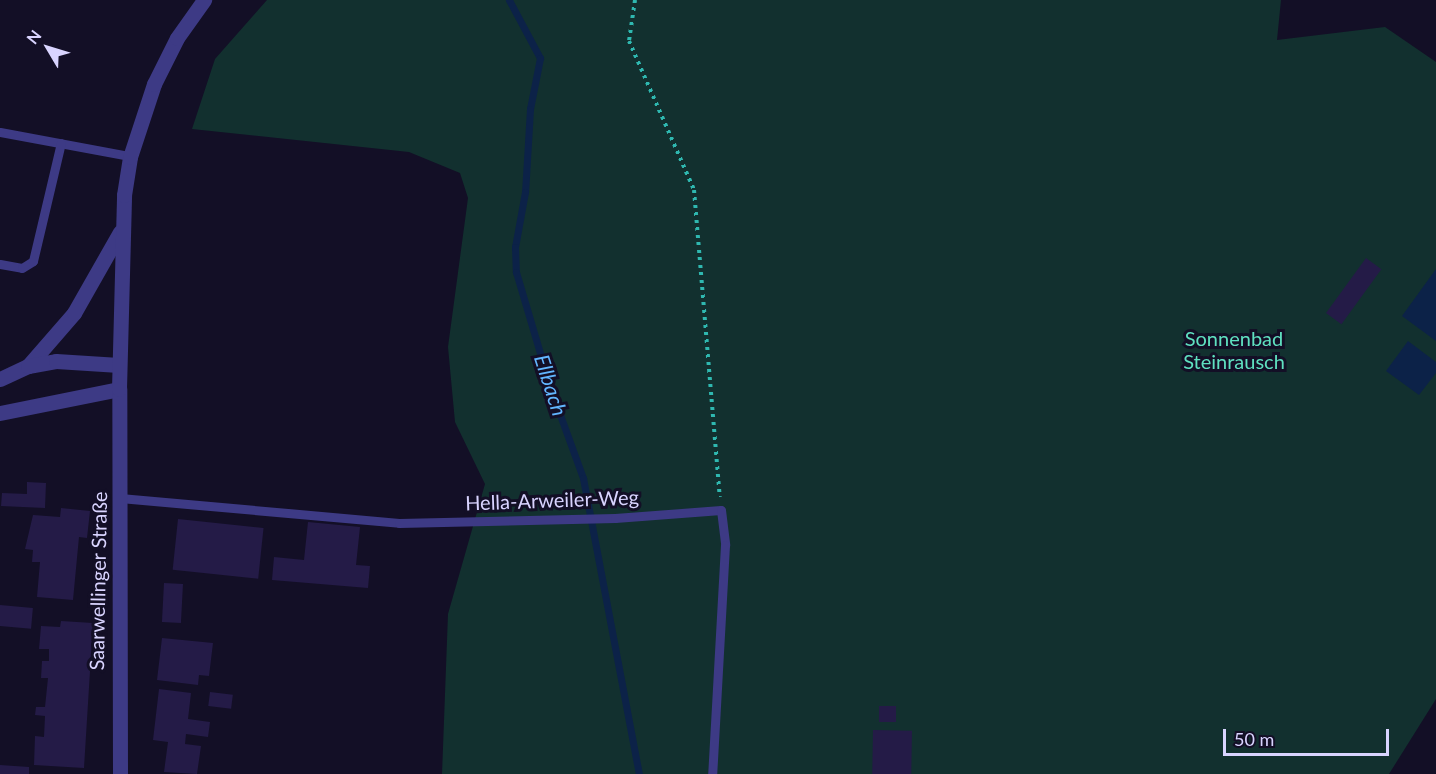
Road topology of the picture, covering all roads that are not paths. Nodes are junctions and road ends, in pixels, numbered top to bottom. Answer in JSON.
{"nodes":[{"id":1,"x":204,"y":0,"type":"edge"},
{"id":2,"x":0,"y":132,"type":"edge"},
{"id":3,"x":61,"y":143,"type":"junction"},
{"id":4,"x":130,"y":156,"type":"junction"},
{"id":5,"x":122,"y":229,"type":"junction"},
{"id":6,"x":0,"y":264,"type":"edge"},
{"id":7,"x":119,"y":365,"type":"junction"},
{"id":8,"x":28,"y":366,"type":"junction"},
{"id":9,"x":0,"y":379,"type":"edge"},
{"id":10,"x":119,"y":389,"type":"junction"},
{"id":11,"x":0,"y":413,"type":"edge"},
{"id":12,"x":120,"y":498,"type":"junction"},
{"id":13,"x":120,"y":774,"type":"edge"},
{"id":14,"x":712,"y":774,"type":"edge"}],
"edges":[{"from":1,"to":4,"type":"street","name":"Saarwellinger Straße"},
{"from":2,"to":3,"type":"lane"},
{"from":3,"to":4,"type":"lane"},
{"from":3,"to":6,"type":"lane"},
{"from":4,"to":5,"type":"street","name":"Saarwellinger Straße"},
{"from":5,"to":7,"type":"street","name":"Saarwellinger Straße"},
{"from":5,"to":8,"type":"street"},
{"from":7,"to":8,"type":"street"},
{"from":7,"to":10,"type":"street","name":"Saarwellinger Straße"},
{"from":8,"to":9,"type":"street"},
{"from":10,"to":11,"type":"street"},
{"from":10,"to":12,"type":"street","name":"Saarwellinger Straße"},
{"from":12,"to":13,"type":"street","name":"Saarwellinger Straße"},
{"from":12,"to":14,"type":"lane","name":"Hella-Arweiler-Weg"}]}
